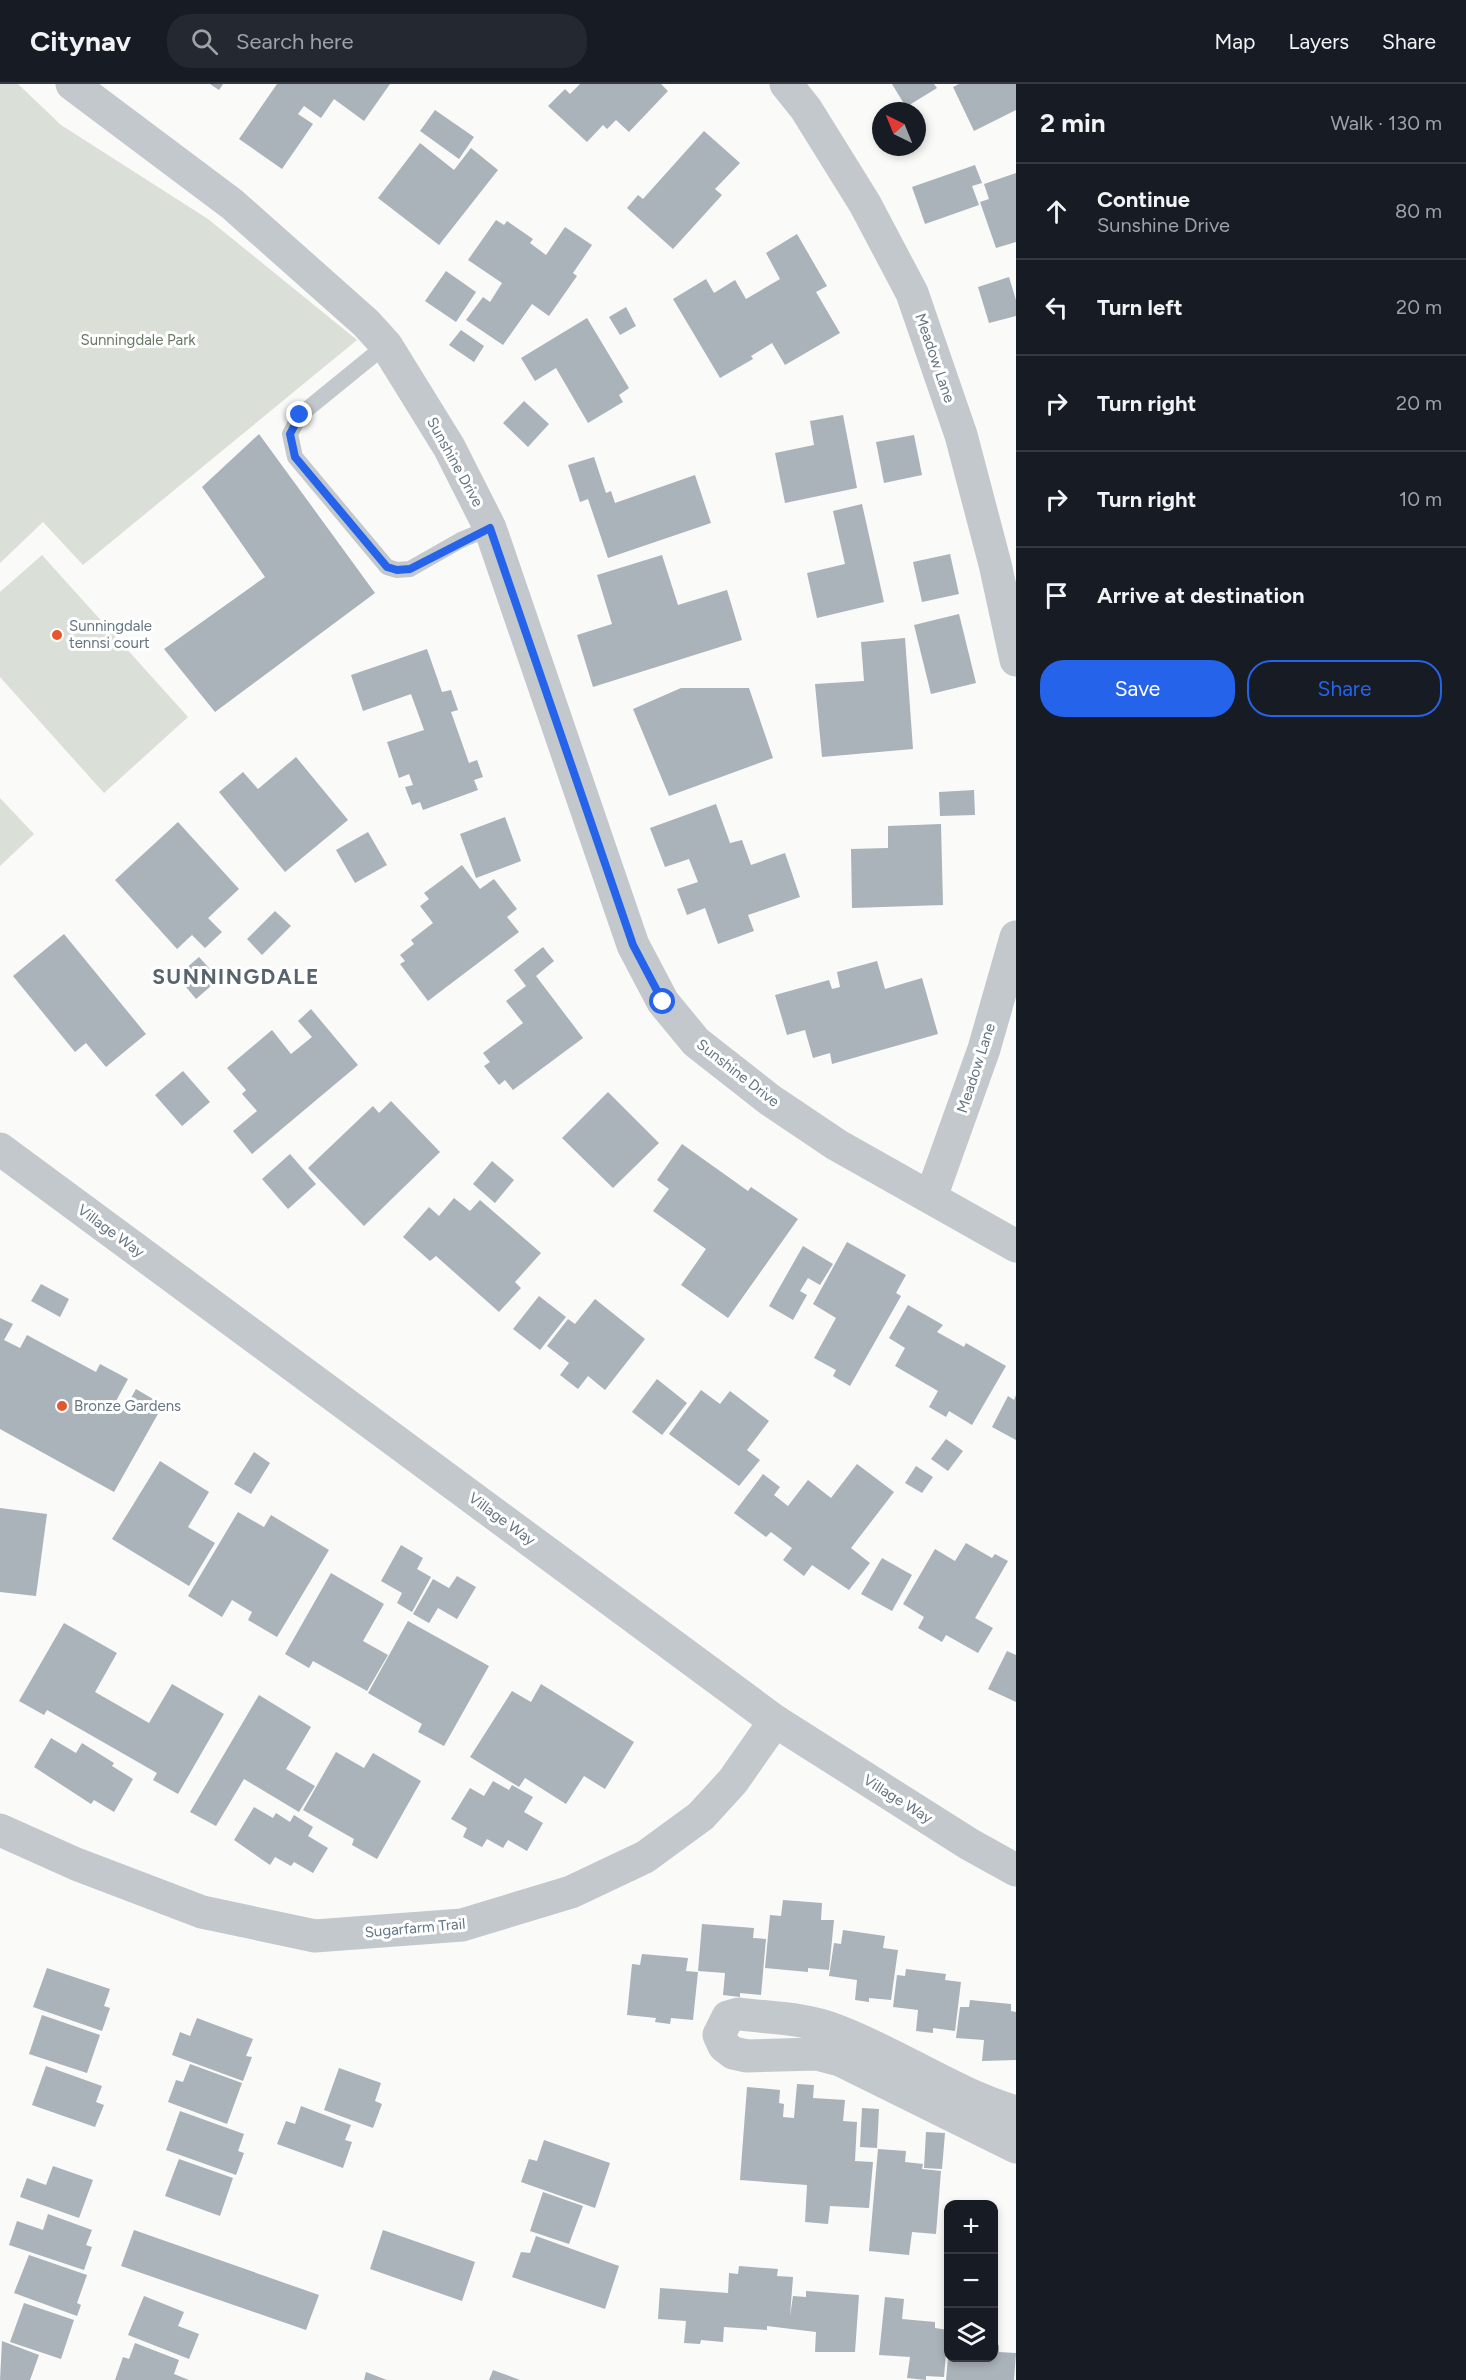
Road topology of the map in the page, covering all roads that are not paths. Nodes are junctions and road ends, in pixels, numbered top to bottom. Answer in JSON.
{"nodes":[{"id":1,"x":72,"y":84,"type":"edge"},
{"id":2,"x":786,"y":84,"type":"edge"},
{"id":3,"x":386,"y":345,"type":"junction"},
{"id":4,"x":490,"y":528,"type":"junction"},
{"id":5,"x":1016,"y":660,"type":"edge"},
{"id":6,"x":1016,"y":937,"type":"edge"},
{"id":7,"x":0,"y":1149,"type":"edge"},
{"id":8,"x":932,"y":1197,"type":"junction"},
{"id":9,"x":1016,"y":1246,"type":"edge"},
{"id":10,"x":775,"y":1720,"type":"junction"},
{"id":11,"x":0,"y":1830,"type":"edge"},
{"id":12,"x":1016,"y":1870,"type":"edge"},
{"id":13,"x":1016,"y":2112,"type":"edge"},
{"id":14,"x":1016,"y":2147,"type":"edge"}],
"edges":[{"from":1,"to":3,"type":"street","name":"Sunshine Drive"},
{"from":2,"to":5,"type":"street","name":"Meadow Lane"},
{"from":3,"to":4,"type":"street","name":"Sunshine Drive"},
{"from":3,"to":4,"type":"lane"},
{"from":4,"to":8,"type":"street","name":"Sunshine Drive"},
{"from":6,"to":8,"type":"street","name":"Meadow Lane"},
{"from":7,"to":10,"type":"street","name":"Village Way"},
{"from":8,"to":9,"type":"street","name":"Sunshine Drive"},
{"from":10,"to":11,"type":"street","name":"Sugarfarm Trail"},
{"from":10,"to":12,"type":"street","name":"Village Way"},
{"from":13,"to":14,"type":"street"}]}
